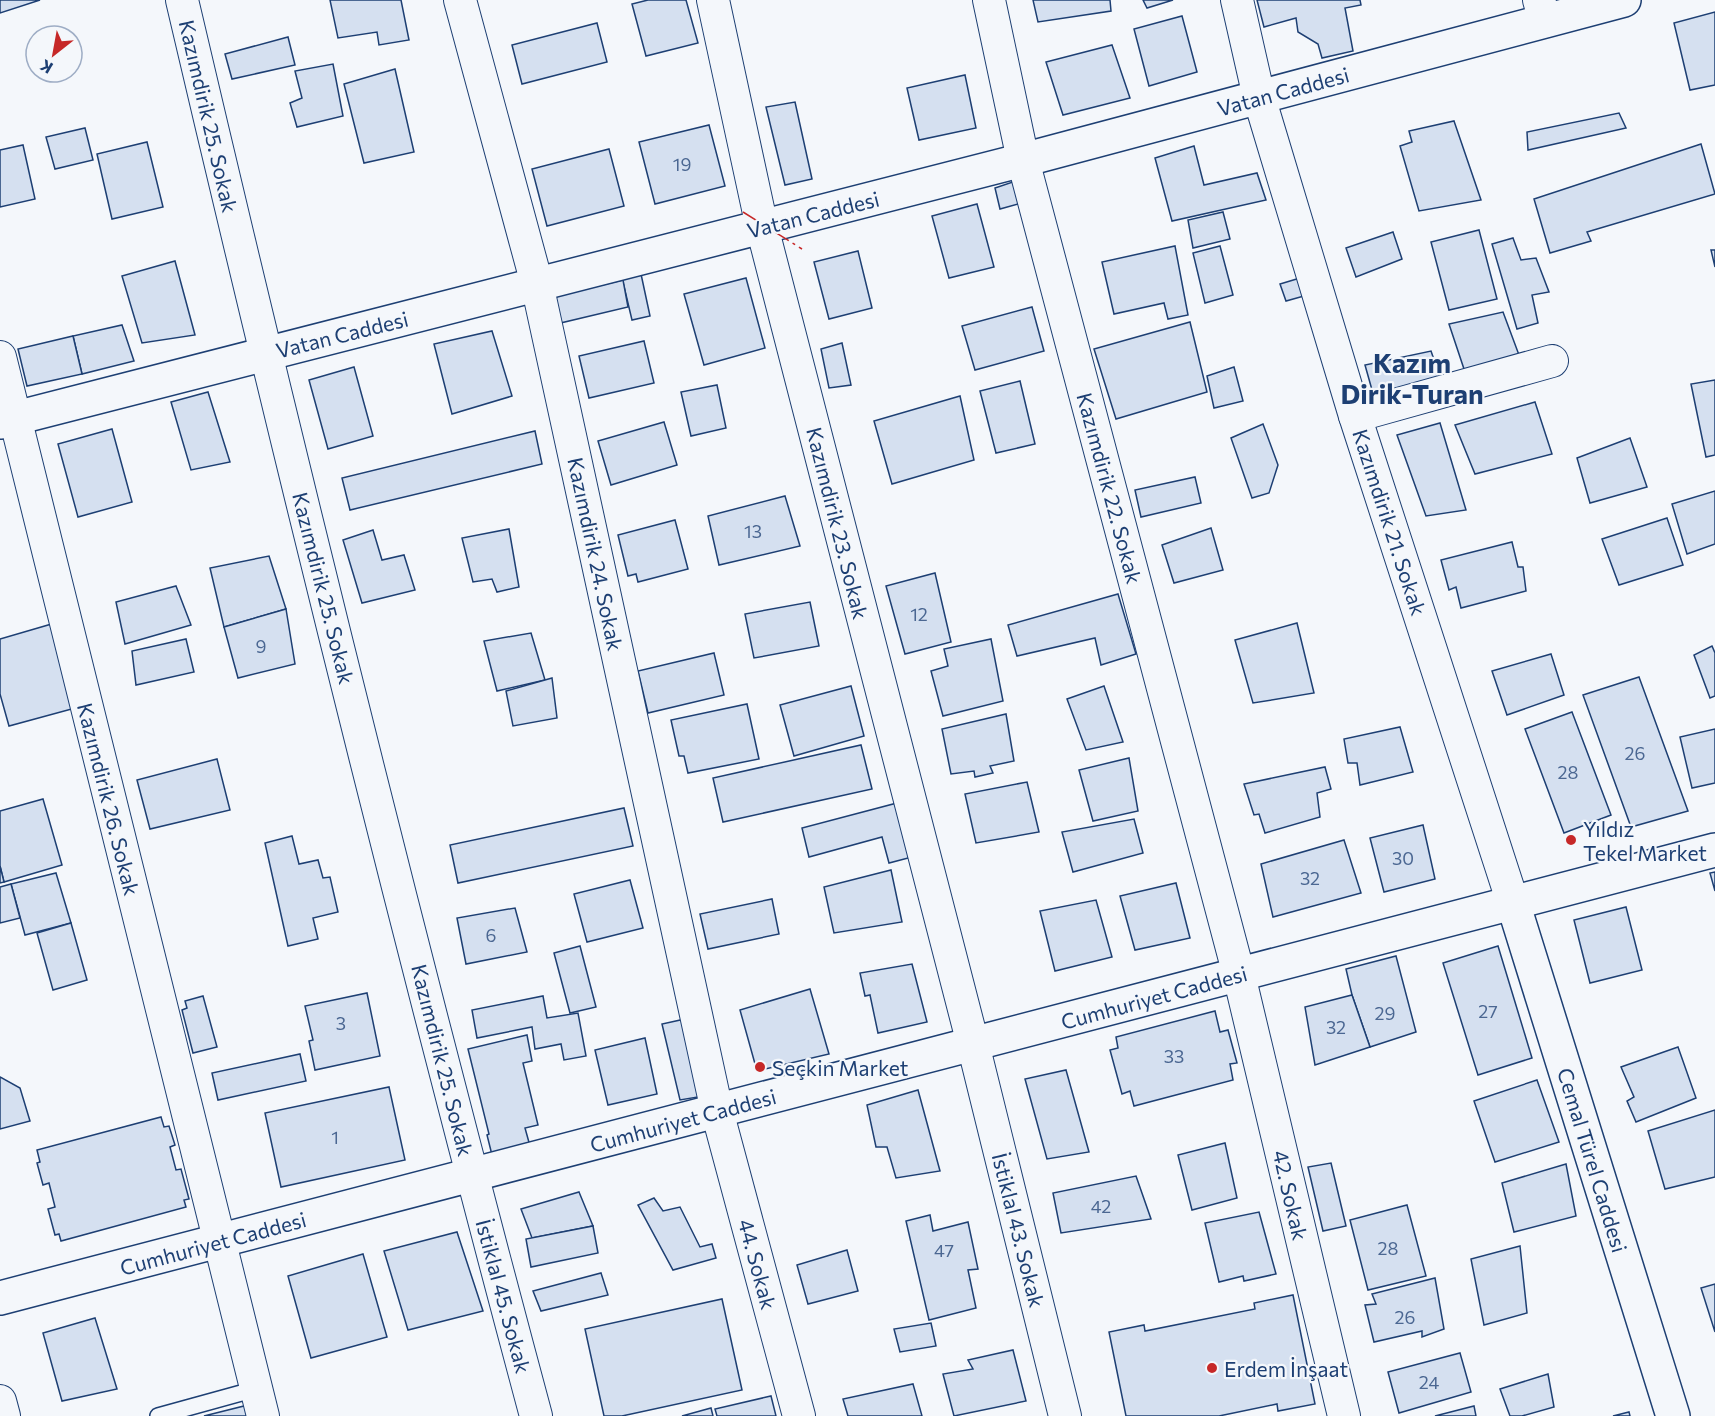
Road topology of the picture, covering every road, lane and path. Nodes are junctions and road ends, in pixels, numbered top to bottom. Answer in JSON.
{"nodes":[{"id":1,"x":182,"y":0,"type":"edge"},
{"id":2,"x":460,"y":0,"type":"edge"},
{"id":3,"x":713,"y":0,"type":"edge"},
{"id":4,"x":989,"y":0,"type":"edge"},
{"id":5,"x":1237,"y":0,"type":"edge"},
{"id":6,"x":1624,"y":0,"type":"edge"},
{"id":7,"x":1542,"y":11,"type":"edge"},
{"id":8,"x":1259,"y":97,"type":"junction"},
{"id":9,"x":1023,"y":160,"type":"junction"},
{"id":10,"x":762,"y":227,"type":"junction"},
{"id":11,"x":537,"y":284,"type":"junction"},
{"id":12,"x":265,"y":354,"type":"junction"},
{"id":13,"x":0,"y":357,"type":"edge"},
{"id":14,"x":1552,"y":361,"type":"dead end"},
{"id":15,"x":1355,"y":416,"type":"junction"},
{"id":16,"x":7,"y":420,"type":"edge"},
{"id":17,"x":1715,"y":850,"type":"edge"},
{"id":18,"x":1513,"y":903,"type":"junction"},
{"id":19,"x":1239,"y":975,"type":"junction"},
{"id":20,"x":973,"y":1044,"type":"junction"},
{"id":21,"x":717,"y":1111,"type":"junction"},
{"id":22,"x":472,"y":1175,"type":"junction"},
{"id":23,"x":219,"y":1241,"type":"junction"},
{"id":24,"x":0,"y":1298,"type":"edge"},
{"id":25,"x":0,"y":1401,"type":"edge"},
{"id":26,"x":260,"y":1402,"type":"edge"},
{"id":27,"x":4,"y":1416,"type":"edge"},
{"id":28,"x":158,"y":1416,"type":"edge"},
{"id":29,"x":536,"y":1416,"type":"edge"},
{"id":30,"x":800,"y":1416,"type":"edge"},
{"id":31,"x":1065,"y":1416,"type":"edge"},
{"id":32,"x":1344,"y":1416,"type":"edge"},
{"id":33,"x":1673,"y":1416,"type":"edge"}],
"edges":[{"from":1,"to":12,"type":"street","name":"Kazımdirik 25. Sokak"},
{"from":2,"to":11,"type":"street","name":"Kazımdirik 24. Sokak"},
{"from":3,"to":10,"type":"street","name":"Kazımdirik 23. Sokak"},
{"from":4,"to":9,"type":"street","name":"Kazımdirik 22. Sokak"},
{"from":5,"to":8,"type":"street","name":"Kazımdirik 21. Sokak"},
{"from":6,"to":7,"type":"street","name":"Vatan Caddesi"},
{"from":7,"to":8,"type":"street","name":"Vatan Caddesi"},
{"from":8,"to":9,"type":"street","name":"Vatan Caddesi"},
{"from":8,"to":15,"type":"street","name":"Kazımdirik 21. Sokak"},
{"from":9,"to":10,"type":"street","name":"Vatan Caddesi"},
{"from":9,"to":19,"type":"street","name":"Kazımdirik 22. Sokak"},
{"from":10,"to":11,"type":"street","name":"Vatan Caddesi"},
{"from":10,"to":20,"type":"street","name":"Kazımdirik 23. Sokak"},
{"from":11,"to":12,"type":"street","name":"Vatan Caddesi"},
{"from":11,"to":21,"type":"street","name":"Kazımdirik 24. Sokak"},
{"from":12,"to":16,"type":"street","name":"Vatan Caddesi"},
{"from":12,"to":22,"type":"street","name":"Kazımdirik 25. Sokak"},
{"from":13,"to":16,"type":"street","name":"Kazımdirik 26. Sokak"},
{"from":14,"to":15,"type":"street"},
{"from":15,"to":18,"type":"street","name":"Kazımdirik 21. Sokak"},
{"from":16,"to":23,"type":"street","name":"Kazımdirik 26. Sokak"},
{"from":17,"to":18,"type":"street","name":"Cumhuriyet Caddesi"},
{"from":18,"to":19,"type":"street","name":"Cumhuriyet Caddesi"},
{"from":18,"to":33,"type":"street","name":"Cemal Türel Caddesi"},
{"from":19,"to":20,"type":"street","name":"Cumhuriyet Caddesi"},
{"from":19,"to":32,"type":"street","name":"42. Sokak"},
{"from":20,"to":21,"type":"street","name":"Cumhuriyet Caddesi"},
{"from":20,"to":31,"type":"street","name":"İstiklal 43. Sokak"},
{"from":21,"to":22,"type":"street","name":"Cumhuriyet Caddesi"},
{"from":21,"to":30,"type":"street","name":"44. Sokak"},
{"from":22,"to":23,"type":"street","name":"Cumhuriyet Caddesi"},
{"from":22,"to":29,"type":"street","name":"İstiklal 45. Sokak"},
{"from":23,"to":24,"type":"street","name":"Cumhuriyet Caddesi"},
{"from":23,"to":26,"type":"street","name":"Kazımdirik 26. Sokak"},
{"from":25,"to":27,"type":"street"},
{"from":26,"to":28,"type":"lane"}]}
